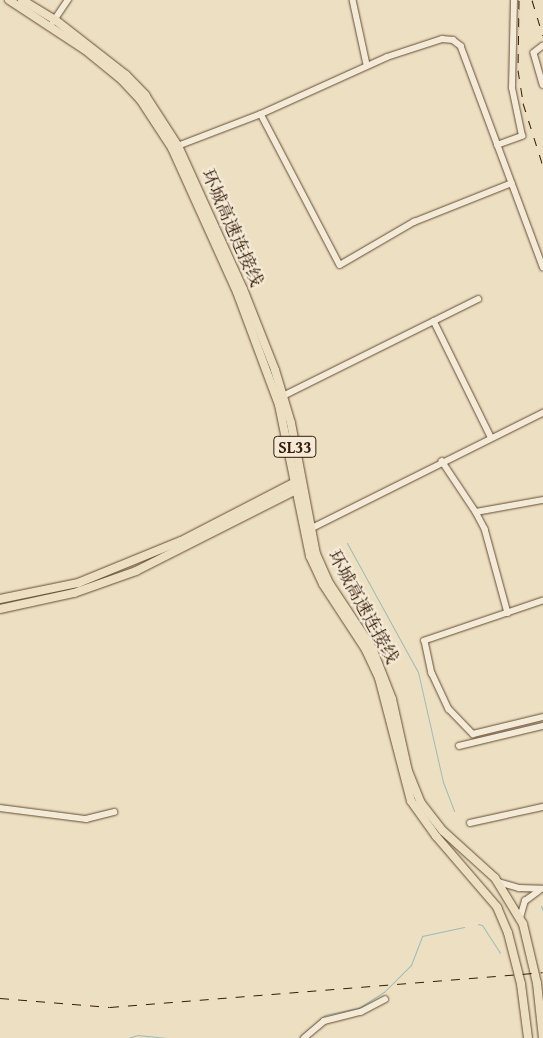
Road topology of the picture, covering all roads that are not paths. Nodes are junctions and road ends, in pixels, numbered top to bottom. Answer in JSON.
{"nodes":[{"id":1,"x":9,"y":0,"type":"edge"},
{"id":2,"x":22,"y":0,"type":"edge"},
{"id":3,"x":68,"y":0,"type":"edge"},
{"id":4,"x":353,"y":0,"type":"edge"},
{"id":5,"x":514,"y":0,"type":"edge"},
{"id":6,"x":52,"y":22,"type":"junction"},
{"id":7,"x":543,"y":46,"type":"edge"},
{"id":8,"x":367,"y":65,"type":"junction"},
{"id":9,"x":543,"y":86,"type":"edge"},
{"id":10,"x":261,"y":114,"type":"junction"},
{"id":11,"x":497,"y":145,"type":"junction"},
{"id":12,"x":175,"y":147,"type":"junction"},
{"id":13,"x":512,"y":183,"type":"junction"},
{"id":14,"x":543,"y":267,"type":"edge"},
{"id":15,"x":478,"y":299,"type":"dead end"},
{"id":16,"x":434,"y":321,"type":"junction"},
{"id":17,"x":280,"y":398,"type":"junction"},
{"id":18,"x":543,"y":413,"type":"edge"},
{"id":19,"x":491,"y":436,"type":"junction"},
{"id":20,"x":442,"y":461,"type":"junction"},
{"id":21,"x":298,"y":480,"type":"junction"},
{"id":22,"x":300,"y":489,"type":"junction"},
{"id":23,"x":543,"y":500,"type":"edge"},
{"id":24,"x":476,"y":512,"type":"junction"},
{"id":25,"x":307,"y":530,"type":"junction"},
{"id":26,"x":0,"y":599,"type":"edge"},
{"id":27,"x":543,"y":601,"type":"edge"},
{"id":28,"x":0,"y":609,"type":"edge"},
{"id":29,"x":508,"y":613,"type":"junction"},
{"id":30,"x":543,"y":717,"type":"edge"},
{"id":31,"x":543,"y":726,"type":"edge"},
{"id":32,"x":459,"y":746,"type":"dead end"},
{"id":33,"x":543,"y":807,"type":"edge"},
{"id":34,"x":0,"y":808,"type":"edge"},
{"id":35,"x":114,"y":812,"type":"dead end"},
{"id":36,"x":470,"y":823,"type":"dead end"},
{"id":37,"x":498,"y":882,"type":"junction"},
{"id":38,"x":543,"y":889,"type":"edge"},
{"id":39,"x":521,"y":921,"type":"junction"},
{"id":40,"x":385,"y":999,"type":"dead end"},
{"id":41,"x":542,"y":1027,"type":"edge"},
{"id":42,"x":527,"y":1035,"type":"edge"},
{"id":43,"x":304,"y":1038,"type":"edge"},
{"id":44,"x":543,"y":1038,"type":"edge"}],
"edges":[{"from":1,"to":6,"type":"main road","name":"环城高速连接线","number":"SL33"},
{"from":2,"to":6,"type":"main road","name":"环城高速连接线","number":"SL33"},
{"from":3,"to":6,"type":"street"},
{"from":4,"to":8,"type":"street"},
{"from":5,"to":11,"type":"street"},
{"from":6,"to":12,"type":"main road","name":"环城高速连接线","number":"SL33"},
{"from":7,"to":9,"type":"street"},
{"from":8,"to":10,"type":"street"},
{"from":8,"to":11,"type":"street"},
{"from":10,"to":12,"type":"street"},
{"from":10,"to":13,"type":"street"},
{"from":11,"to":13,"type":"street"},
{"from":12,"to":17,"type":"main road","name":"环城高速连接线","number":"SL33"},
{"from":13,"to":14,"type":"street"},
{"from":15,"to":16,"type":"street"},
{"from":16,"to":17,"type":"street"},
{"from":16,"to":19,"type":"street"},
{"from":17,"to":21,"type":"main road","name":"环城高速连接线","number":"SL33"},
{"from":18,"to":19,"type":"street"},
{"from":19,"to":20,"type":"street"},
{"from":20,"to":24,"type":"street"},
{"from":20,"to":25,"type":"street"},
{"from":21,"to":22,"type":"main road","name":"环城高速连接线","number":"SL33"},
{"from":21,"to":26,"type":"main road"},
{"from":22,"to":25,"type":"main road","name":"环城高速连接线","number":"SL33"},
{"from":22,"to":28,"type":"main road"},
{"from":23,"to":24,"type":"street"},
{"from":24,"to":29,"type":"street"},
{"from":25,"to":37,"type":"main road","name":"环城高速连接线","number":"SL33"},
{"from":25,"to":42,"type":"main road","name":"环城高速连接线","number":"SL33"},
{"from":27,"to":29,"type":"street"},
{"from":29,"to":30,"type":"street"},
{"from":31,"to":32,"type":"street"},
{"from":33,"to":36,"type":"street"},
{"from":34,"to":35,"type":"street"},
{"from":37,"to":38,"type":"street"},
{"from":37,"to":39,"type":"main road","name":"环城高速连接线","number":"SL33"},
{"from":38,"to":39,"type":"street"},
{"from":39,"to":41,"type":"main road","name":"环城高速连接线","number":"SL33"},
{"from":40,"to":43,"type":"street"},
{"from":41,"to":44,"type":"main road","name":"环城高速连接线","number":"SL33"}]}
